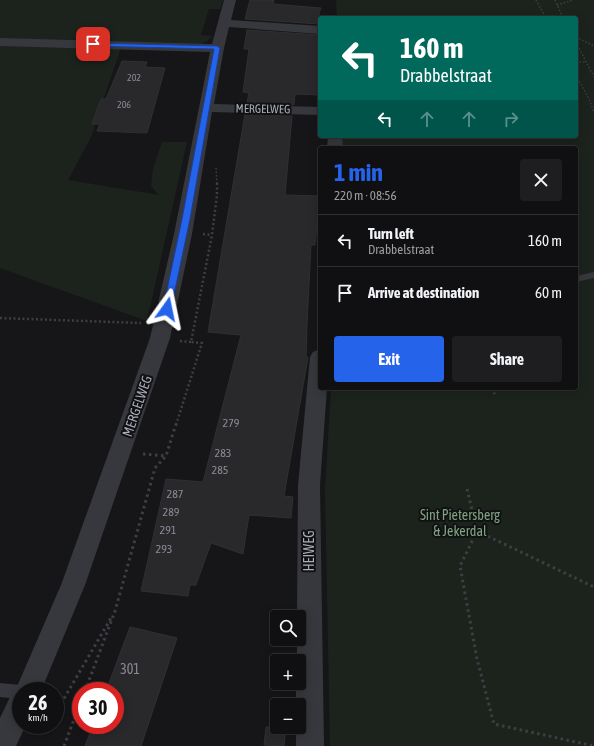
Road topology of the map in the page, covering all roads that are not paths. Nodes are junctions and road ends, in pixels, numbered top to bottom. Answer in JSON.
{"nodes":[{"id":1,"x":230,"y":0,"type":"edge"},
{"id":2,"x":223,"y":23,"type":"junction"},
{"id":3,"x":318,"y":30,"type":"edge"},
{"id":4,"x":0,"y":42,"type":"edge"},
{"id":5,"x":217,"y":48,"type":"junction"},
{"id":6,"x":205,"y":108,"type":"junction"},
{"id":7,"x":318,"y":110,"type":"edge"},
{"id":8,"x":594,"y":275,"type":"edge"},
{"id":9,"x":578,"y":279,"type":"edge"},
{"id":10,"x":318,"y":380,"type":"edge"},
{"id":11,"x":32,"y":682,"type":"edge"},
{"id":12,"x":0,"y":690,"type":"edge"},
{"id":13,"x":12,"y":691,"type":"edge"},
{"id":14,"x":12,"y":723,"type":"edge"},
{"id":15,"x":1,"y":746,"type":"edge"},
{"id":16,"x":310,"y":746,"type":"edge"}],
"edges":[{"from":1,"to":2,"type":"street","name":"MERGELWEG"},
{"from":2,"to":3,"type":"street"},
{"from":2,"to":5,"type":"street","name":"MERGELWEG"},
{"from":4,"to":5,"type":"street"},
{"from":5,"to":6,"type":"street","name":"MERGELWEG"},
{"from":6,"to":7,"type":"street","name":"MERGELWEG"},
{"from":6,"to":11,"type":"street","name":"MERGELWEG"},
{"from":8,"to":9,"type":"lane"},
{"from":10,"to":16,"type":"street","name":"HEIWEG"},
{"from":12,"to":13,"type":"lane"},
{"from":14,"to":15,"type":"street"}]}
